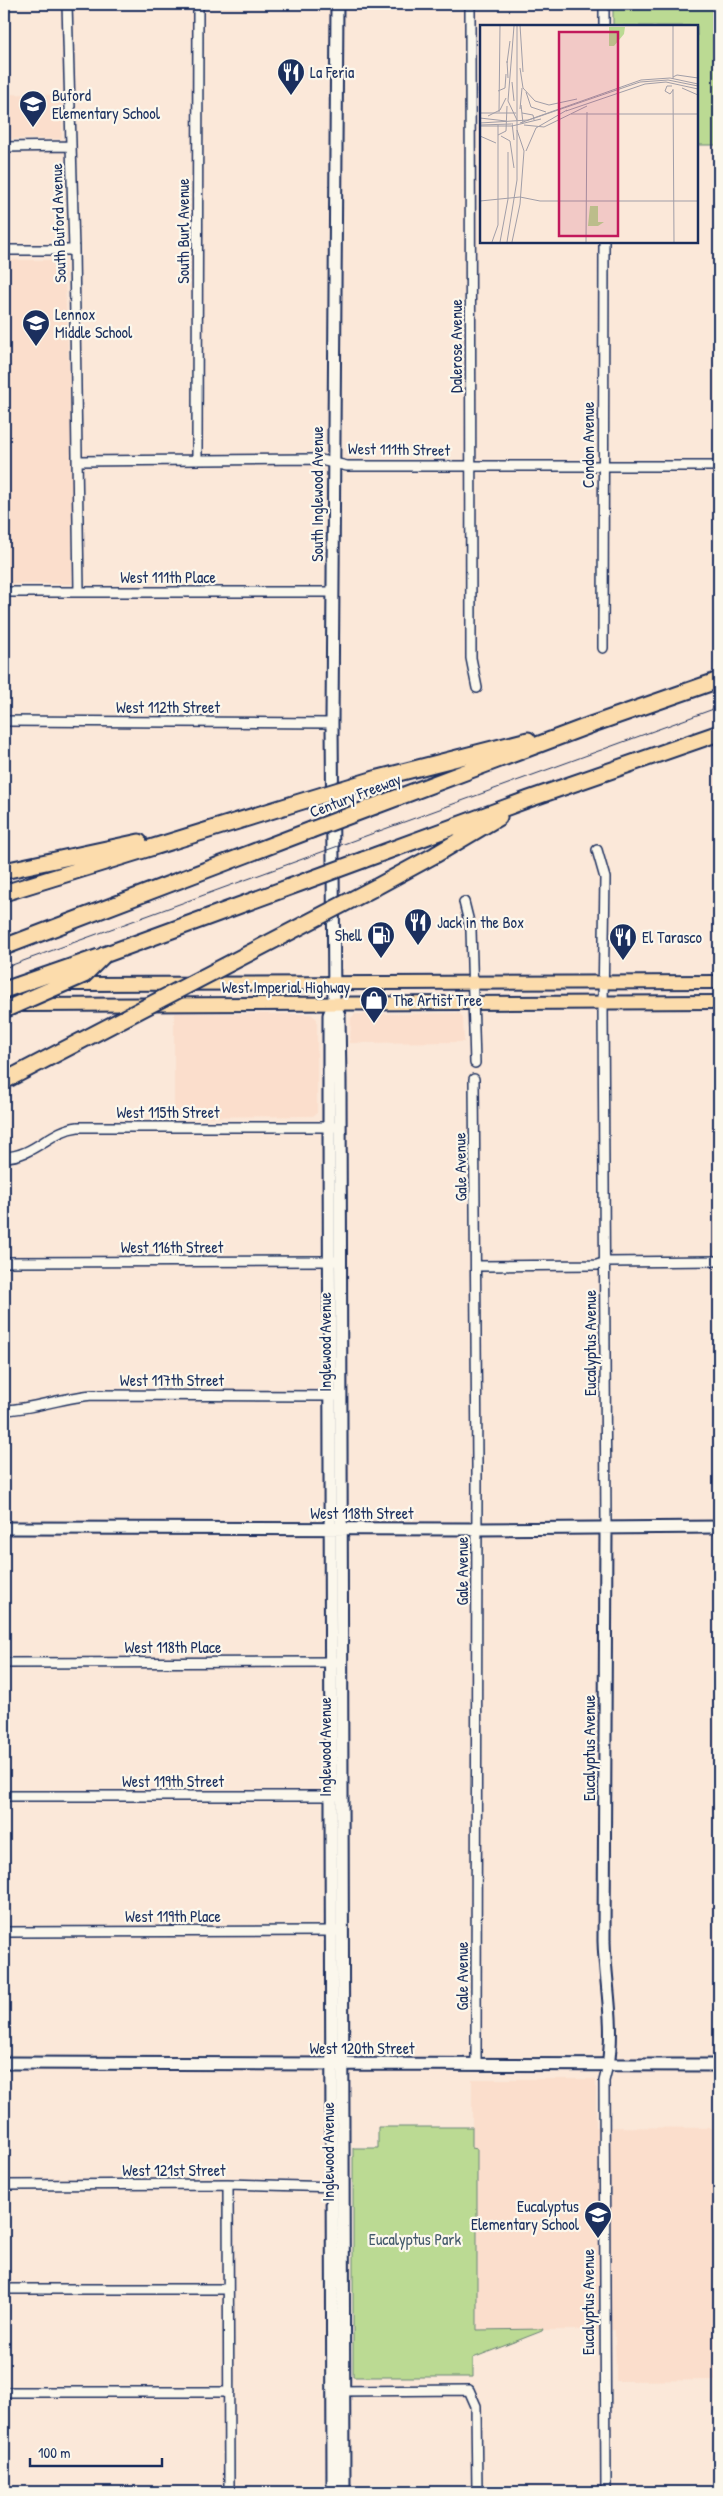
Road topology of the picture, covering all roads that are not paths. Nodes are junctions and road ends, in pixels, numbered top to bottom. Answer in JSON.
{"nodes":[{"id":1,"x":67,"y":4,"type":"edge"},
{"id":2,"x":198,"y":4,"type":"edge"},
{"id":3,"x":336,"y":4,"type":"edge"},
{"id":4,"x":470,"y":4,"type":"edge"},
{"id":5,"x":604,"y":4,"type":"edge"},
{"id":6,"x":604,"y":25,"type":"edge"},
{"id":7,"x":71,"y":146,"type":"junction"},
{"id":8,"x":4,"y":147,"type":"edge"},
{"id":9,"x":604,"y":242,"type":"edge"},
{"id":10,"x":4,"y":250,"type":"edge"},
{"id":11,"x":74,"y":250,"type":"junction"},
{"id":12,"x":197,"y":459,"type":"junction"},
{"id":13,"x":78,"y":461,"type":"junction"},
{"id":14,"x":334,"y":462,"type":"junction"},
{"id":15,"x":470,"y":465,"type":"junction"},
{"id":16,"x":603,"y":466,"type":"junction"},
{"id":17,"x":719,"y":466,"type":"edge"},
{"id":18,"x":4,"y":592,"type":"edge"},
{"id":19,"x":79,"y":592,"type":"junction"},
{"id":20,"x":333,"y":592,"type":"junction"},
{"id":21,"x":604,"y":648,"type":"dead end"},
{"id":22,"x":719,"y":680,"type":"edge"},
{"id":23,"x":477,"y":688,"type":"dead end"},
{"id":24,"x":4,"y":721,"type":"edge"},
{"id":25,"x":332,"y":722,"type":"junction"},
{"id":26,"x":593,"y":724,"type":"junction"},
{"id":27,"x":719,"y":733,"type":"edge"},
{"id":28,"x":528,"y":799,"type":"junction"},
{"id":29,"x":219,"y":826,"type":"junction"},
{"id":30,"x":597,"y":850,"type":"dead end"},
{"id":31,"x":4,"y":871,"type":"edge"},
{"id":32,"x":4,"y":893,"type":"edge"},
{"id":33,"x":464,"y":902,"type":"dead end"},
{"id":34,"x":4,"y":947,"type":"edge"},
{"id":35,"x":104,"y":955,"type":"junction"},
{"id":36,"x":719,"y":982,"type":"edge"},
{"id":37,"x":4,"y":984,"type":"edge"},
{"id":38,"x":334,"y":984,"type":"junction"},
{"id":39,"x":472,"y":984,"type":"junction"},
{"id":40,"x":605,"y":984,"type":"junction"},
{"id":41,"x":4,"y":990,"type":"edge"},
{"id":42,"x":474,"y":1002,"type":"junction"},
{"id":43,"x":719,"y":1002,"type":"edge"},
{"id":44,"x":334,"y":1003,"type":"junction"},
{"id":45,"x":604,"y":1003,"type":"junction"},
{"id":46,"x":4,"y":1005,"type":"edge"},
{"id":47,"x":4,"y":1010,"type":"edge"},
{"id":48,"x":475,"y":1063,"type":"dead end"},
{"id":49,"x":474,"y":1079,"type":"dead end"},
{"id":50,"x":4,"y":1081,"type":"edge"},
{"id":51,"x":335,"y":1127,"type":"junction"},
{"id":52,"x":4,"y":1157,"type":"edge"},
{"id":53,"x":335,"y":1261,"type":"junction"},
{"id":54,"x":719,"y":1261,"type":"edge"},
{"id":55,"x":4,"y":1262,"type":"edge"},
{"id":56,"x":606,"y":1262,"type":"junction"},
{"id":57,"x":477,"y":1266,"type":"junction"},
{"id":58,"x":336,"y":1396,"type":"junction"},
{"id":59,"x":4,"y":1410,"type":"edge"},
{"id":60,"x":719,"y":1527,"type":"edge"},
{"id":61,"x":4,"y":1528,"type":"edge"},
{"id":62,"x":606,"y":1528,"type":"junction"},
{"id":63,"x":336,"y":1529,"type":"junction"},
{"id":64,"x":477,"y":1529,"type":"junction"},
{"id":65,"x":336,"y":1662,"type":"junction"},
{"id":66,"x":4,"y":1663,"type":"edge"},
{"id":67,"x":4,"y":1796,"type":"edge"},
{"id":68,"x":336,"y":1796,"type":"junction"},
{"id":69,"x":336,"y":1931,"type":"junction"},
{"id":70,"x":4,"y":1932,"type":"edge"},
{"id":71,"x":4,"y":2064,"type":"edge"},
{"id":72,"x":332,"y":2064,"type":"junction"},
{"id":73,"x":344,"y":2064,"type":"junction"},
{"id":74,"x":476,"y":2064,"type":"junction"},
{"id":75,"x":719,"y":2064,"type":"edge"},
{"id":76,"x":608,"y":2065,"type":"junction"},
{"id":77,"x":228,"y":2184,"type":"junction"},
{"id":78,"x":4,"y":2186,"type":"edge"},
{"id":79,"x":339,"y":2187,"type":"junction"},
{"id":80,"x":228,"y":2289,"type":"junction"},
{"id":81,"x":4,"y":2290,"type":"edge"},
{"id":82,"x":339,"y":2391,"type":"junction"},
{"id":83,"x":4,"y":2392,"type":"edge"},
{"id":84,"x":228,"y":2392,"type":"junction"},
{"id":85,"x":229,"y":2492,"type":"edge"},
{"id":86,"x":333,"y":2492,"type":"edge"},
{"id":87,"x":344,"y":2492,"type":"edge"},
{"id":88,"x":477,"y":2492,"type":"edge"},
{"id":89,"x":606,"y":2492,"type":"edge"}],
"edges":[{"from":1,"to":7,"type":"street","name":"South Buford Avenue"},
{"from":2,"to":12,"type":"street","name":"South Burl Avenue"},
{"from":3,"to":14,"type":"main road","name":"South Inglewood Avenue"},
{"from":4,"to":15,"type":"street","name":"Dalerose Avenue"},
{"from":5,"to":6,"type":"street"},
{"from":7,"to":8,"type":"street"},
{"from":7,"to":11,"type":"street","name":"South Buford Avenue"},
{"from":9,"to":16,"type":"street","name":"Condon Avenue"},
{"from":10,"to":11,"type":"street"},
{"from":11,"to":13,"type":"street","name":"South Buford Avenue"},
{"from":12,"to":13,"type":"street","name":"West 111th Street"},
{"from":12,"to":14,"type":"street","name":"West 111th Street"},
{"from":13,"to":19,"type":"street","name":"South Buford Avenue"},
{"from":14,"to":15,"type":"street","name":"West 111th Street"},
{"from":14,"to":20,"type":"main road","name":"South Inglewood Avenue"},
{"from":15,"to":16,"type":"street","name":"West 111th Street"},
{"from":15,"to":23,"type":"street","name":"Dalerose Avenue"},
{"from":16,"to":17,"type":"street","name":"West 111th Street"},
{"from":16,"to":21,"type":"street","name":"Condon Avenue"},
{"from":18,"to":19,"type":"street","name":"West 111th Place"},
{"from":19,"to":20,"type":"street","name":"West 111th Place"},
{"from":20,"to":25,"type":"main road","name":"South Inglewood Avenue"},
{"from":22,"to":26,"type":"highway","name":"Century Freeway"},
{"from":24,"to":25,"type":"street","name":"West 112th Street"},
{"from":25,"to":38,"type":"main road","name":"South Inglewood Avenue"},
{"from":26,"to":29,"type":"highway","bridge":true},
{"from":26,"to":34,"type":"highway","name":"Century Freeway","bridge":true},
{"from":27,"to":28,"type":"highway"},
{"from":28,"to":35,"type":"highway","bridge":true},
{"from":28,"to":50,"type":"highway","bridge":true},
{"from":29,"to":31,"type":"highway"},
{"from":29,"to":32,"type":"highway"},
{"from":30,"to":40,"type":"street"},
{"from":33,"to":39,"type":"street"},
{"from":35,"to":41,"type":"highway","bridge":true},
{"from":35,"to":47,"type":"highway","bridge":true},
{"from":36,"to":40,"type":"main road","name":"West Imperial Highway"},
{"from":37,"to":38,"type":"main road","name":"West Imperial Highway"},
{"from":38,"to":39,"type":"main road","name":"West Imperial Highway"},
{"from":38,"to":44,"type":"main road","name":"Inglewood Avenue"},
{"from":39,"to":40,"type":"main road","name":"West Imperial Highway"},
{"from":39,"to":42,"type":"street"},
{"from":40,"to":45,"type":"street"},
{"from":42,"to":44,"type":"main road","name":"West Imperial Highway"},
{"from":42,"to":45,"type":"main road","name":"West Imperial Highway"},
{"from":42,"to":48,"type":"street"},
{"from":43,"to":45,"type":"main road","name":"West Imperial Highway"},
{"from":44,"to":46,"type":"main road","name":"West Imperial Highway"},
{"from":44,"to":51,"type":"main road","name":"Inglewood Avenue"},
{"from":45,"to":56,"type":"street","name":"Eucalyptus Avenue"},
{"from":49,"to":57,"type":"street","name":"Gale Avenue"},
{"from":51,"to":52,"type":"street","name":"West 115th Street"},
{"from":51,"to":53,"type":"main road","name":"Inglewood Avenue"},
{"from":53,"to":55,"type":"street","name":"West 116th Street"},
{"from":53,"to":58,"type":"main road","name":"Inglewood Avenue"},
{"from":54,"to":56,"type":"street"},
{"from":56,"to":57,"type":"street"},
{"from":56,"to":62,"type":"street","name":"Eucalyptus Avenue"},
{"from":57,"to":64,"type":"street","name":"Gale Avenue"},
{"from":58,"to":59,"type":"street","name":"West 117th Street"},
{"from":58,"to":63,"type":"main road","name":"Inglewood Avenue"},
{"from":60,"to":62,"type":"main road","name":"West 118th Street"},
{"from":61,"to":63,"type":"main road","name":"West 118th Street"},
{"from":62,"to":64,"type":"main road","name":"West 118th Street"},
{"from":62,"to":76,"type":"main road","name":"Eucalyptus Avenue"},
{"from":63,"to":64,"type":"main road","name":"West 118th Street"},
{"from":63,"to":65,"type":"main road","name":"Inglewood Avenue"},
{"from":64,"to":74,"type":"street","name":"Gale Avenue"},
{"from":65,"to":66,"type":"street","name":"West 118th Place"},
{"from":65,"to":68,"type":"main road","name":"Inglewood Avenue"},
{"from":67,"to":68,"type":"street","name":"West 119th Street"},
{"from":68,"to":69,"type":"main road","name":"Inglewood Avenue"},
{"from":69,"to":70,"type":"street","name":"West 119th Place"},
{"from":69,"to":72,"type":"main road","name":"Inglewood Avenue"},
{"from":69,"to":73,"type":"main road","name":"Inglewood Avenue"},
{"from":71,"to":72,"type":"main road","name":"West 120th Street"},
{"from":72,"to":73,"type":"main road","name":"West 120th Street"},
{"from":72,"to":79,"type":"main road","name":"Inglewood Avenue"},
{"from":73,"to":74,"type":"main road","name":"West 120th Street"},
{"from":73,"to":79,"type":"main road","name":"Inglewood Avenue"},
{"from":74,"to":76,"type":"main road","name":"West 120th Street"},
{"from":75,"to":76,"type":"main road","name":"West 120th Street"},
{"from":76,"to":89,"type":"street","name":"Eucalyptus Avenue"},
{"from":77,"to":78,"type":"street","name":"West 121st Street"},
{"from":77,"to":79,"type":"street","name":"West 121st Street"},
{"from":77,"to":80,"type":"street"},
{"from":79,"to":82,"type":"main road","name":"Inglewood Avenue"},
{"from":80,"to":81,"type":"street"},
{"from":80,"to":84,"type":"street"},
{"from":82,"to":86,"type":"main road","name":"Inglewood Avenue"},
{"from":82,"to":87,"type":"main road","name":"Inglewood Avenue"},
{"from":82,"to":88,"type":"street"},
{"from":83,"to":84,"type":"street"},
{"from":84,"to":85,"type":"street"}]}
